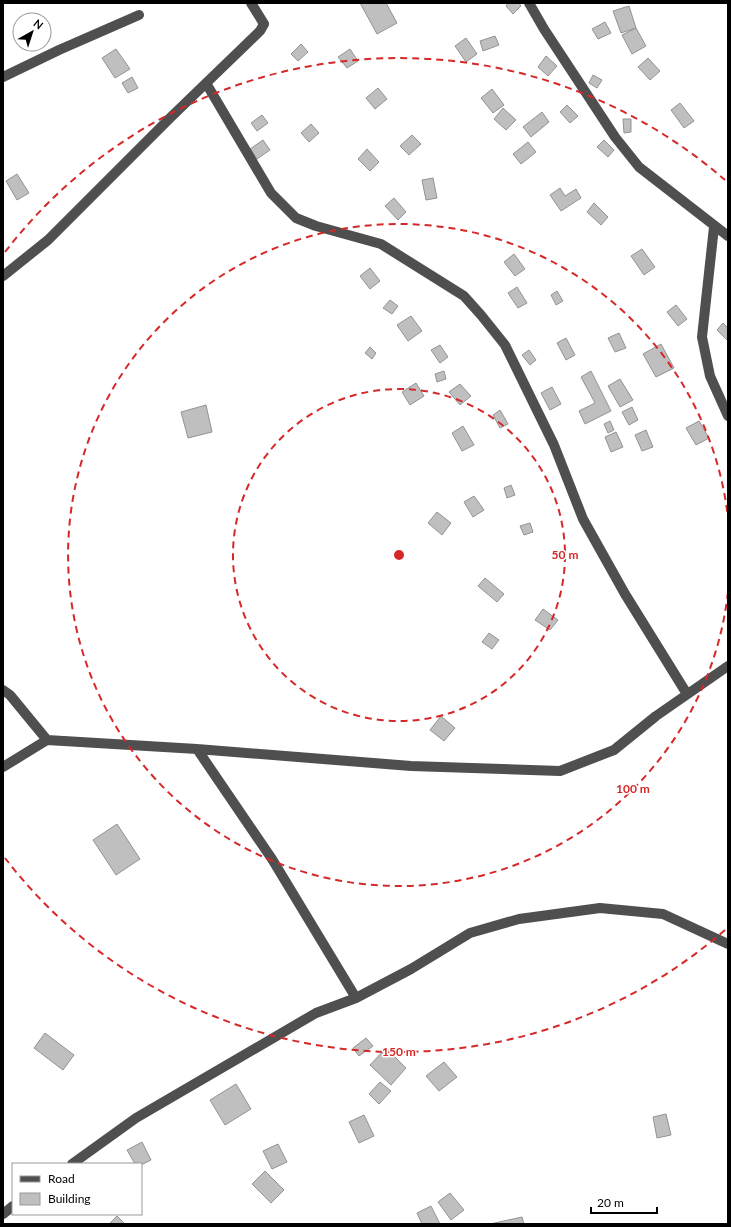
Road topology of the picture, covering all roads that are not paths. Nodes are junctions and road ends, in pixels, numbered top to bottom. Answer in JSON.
{"nodes":[{"id":1,"x":251,"y":3,"type":"edge"},
{"id":2,"x":529,"y":3,"type":"edge"},
{"id":3,"x":139,"y":15,"type":"dead end"},
{"id":4,"x":3,"y":77,"type":"edge"},
{"id":5,"x":206,"y":83,"type":"junction"},
{"id":6,"x":714,"y":226,"type":"junction"},
{"id":7,"x":728,"y":236,"type":"edge"},
{"id":8,"x":3,"y":276,"type":"edge"},
{"id":9,"x":728,"y":416,"type":"edge"},
{"id":10,"x":728,"y":666,"type":"edge"},
{"id":11,"x":3,"y":690,"type":"edge"},
{"id":12,"x":687,"y":694,"type":"junction"},
{"id":13,"x":47,"y":740,"type":"junction"},
{"id":14,"x":197,"y":749,"type":"junction"},
{"id":15,"x":3,"y":767,"type":"edge"},
{"id":16,"x":728,"y":944,"type":"edge"},
{"id":17,"x":356,"y":998,"type":"junction"},
{"id":18,"x":73,"y":1163,"type":"edge"},
{"id":19,"x":12,"y":1207,"type":"edge"},
{"id":20,"x":3,"y":1214,"type":"edge"}],
"edges":[{"from":1,"to":5,"type":"street"},
{"from":2,"to":6,"type":"street"},
{"from":3,"to":4,"type":"street"},
{"from":5,"to":8,"type":"street"},
{"from":5,"to":12,"type":"street"},
{"from":6,"to":7,"type":"street"},
{"from":6,"to":9,"type":"street"},
{"from":10,"to":12,"type":"street"},
{"from":11,"to":13,"type":"street"},
{"from":12,"to":14,"type":"street"},
{"from":13,"to":14,"type":"street"},
{"from":13,"to":15,"type":"street"},
{"from":14,"to":17,"type":"street"},
{"from":16,"to":17,"type":"street"},
{"from":17,"to":18,"type":"street"},
{"from":19,"to":20,"type":"street"}]}
